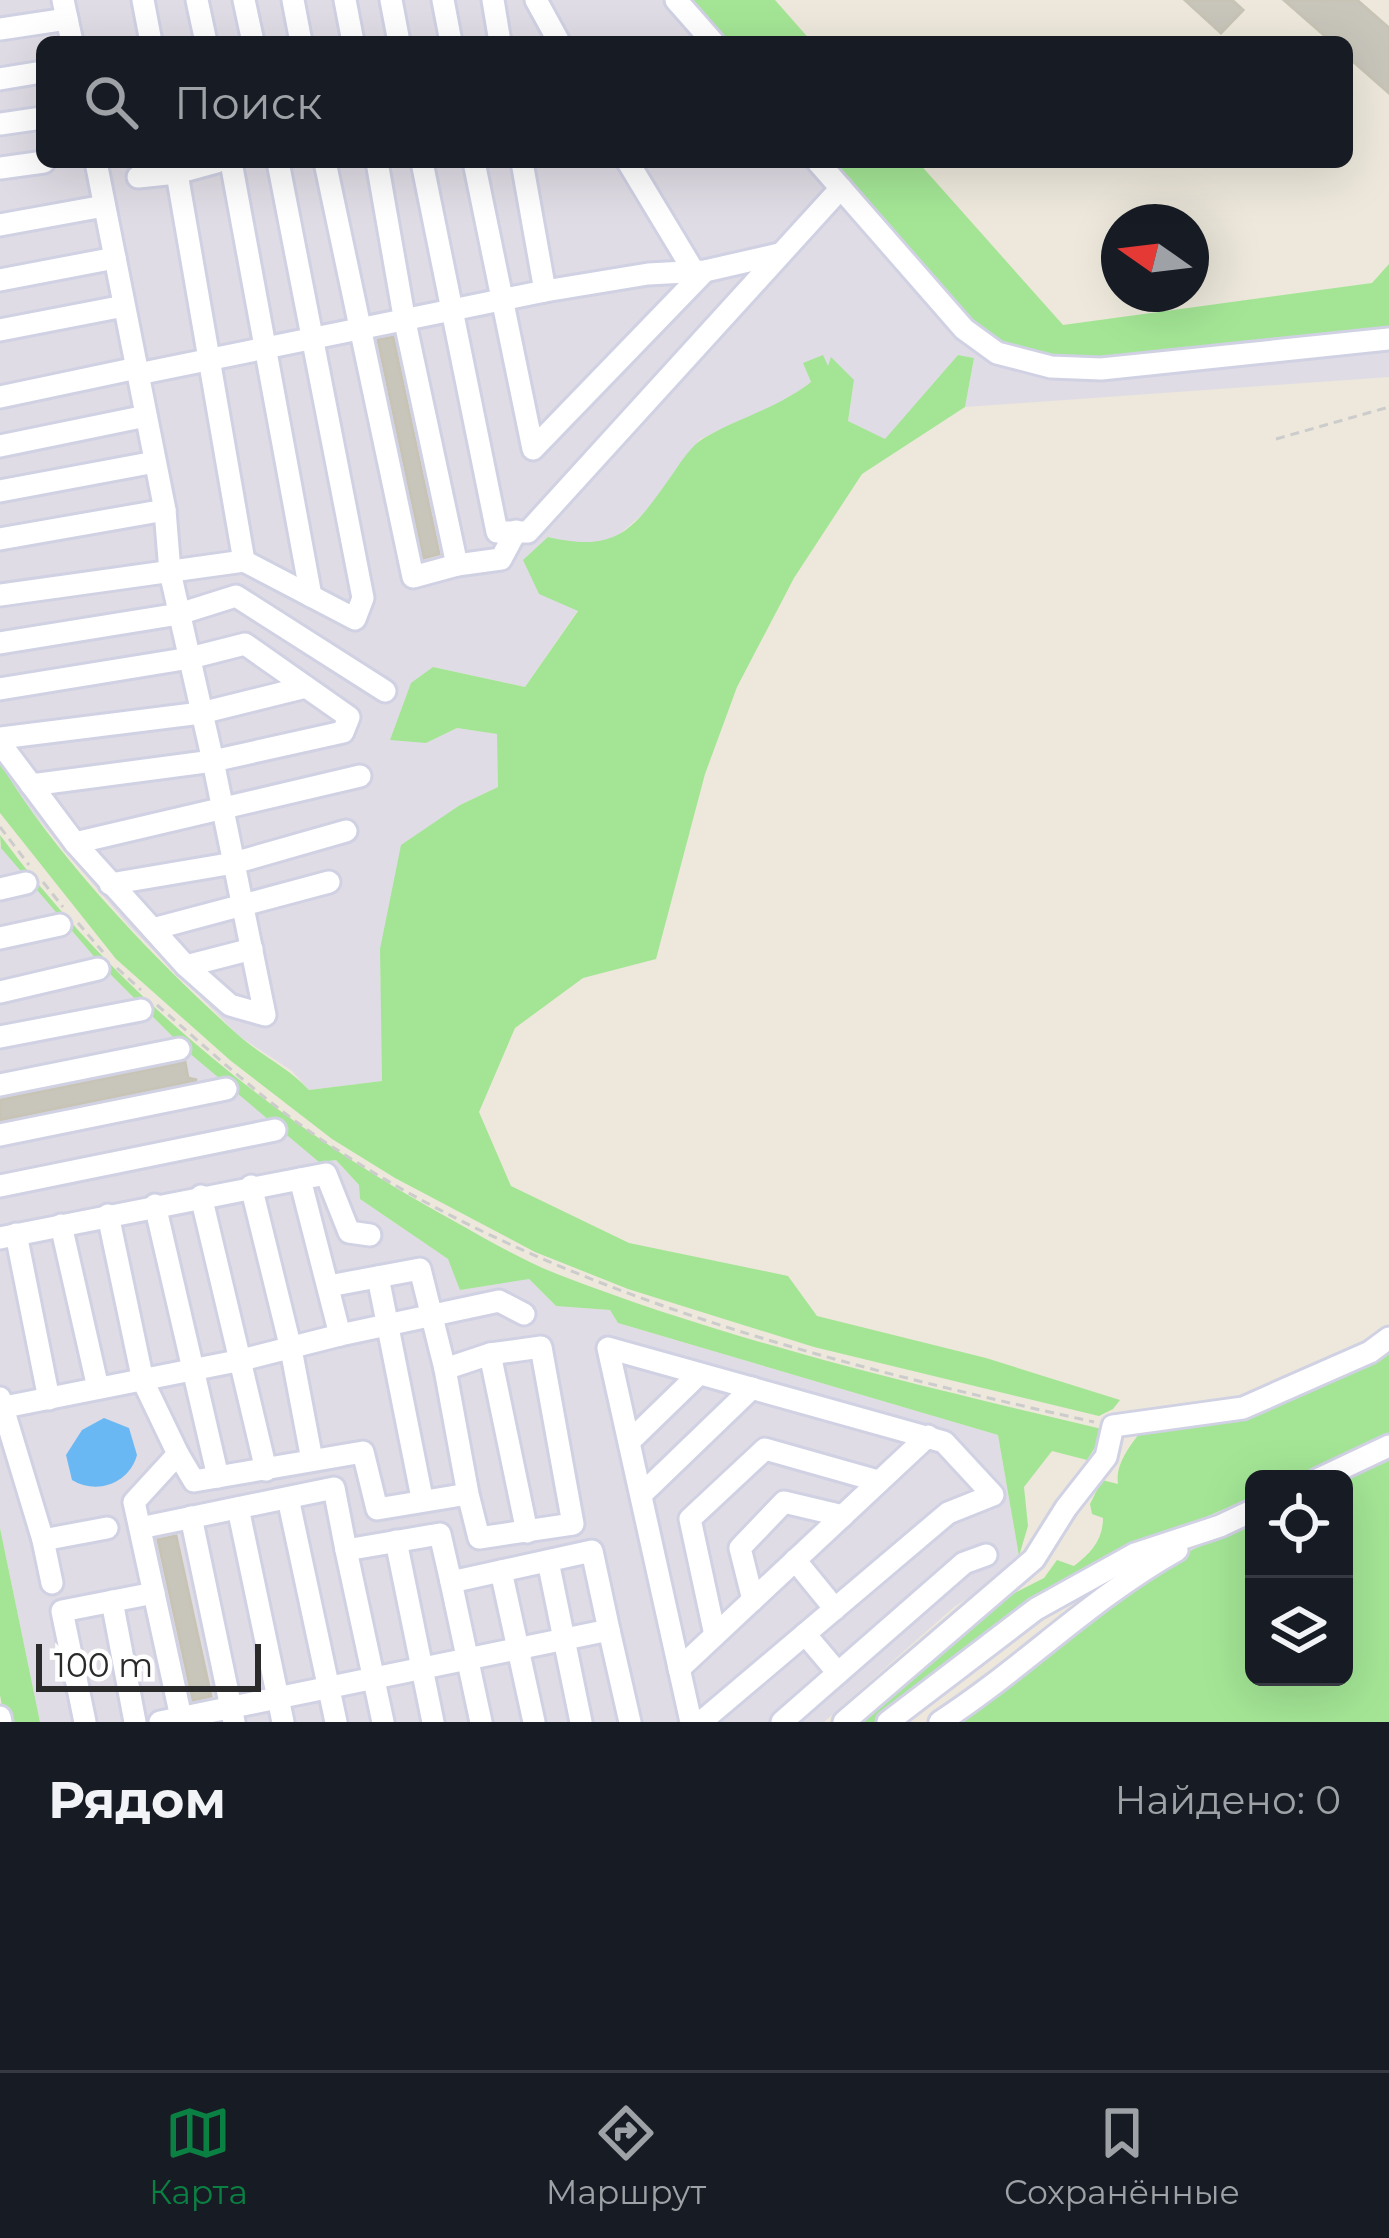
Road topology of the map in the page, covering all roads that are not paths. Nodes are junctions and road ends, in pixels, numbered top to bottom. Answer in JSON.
{"nodes":[{"id":1,"x":143,"y":0,"type":"edge"},
{"id":2,"x":197,"y":0,"type":"edge"},
{"id":3,"x":244,"y":0,"type":"edge"},
{"id":4,"x":293,"y":0,"type":"edge"},
{"id":5,"x":345,"y":0,"type":"edge"},
{"id":6,"x":391,"y":0,"type":"edge"},
{"id":7,"x":443,"y":0,"type":"edge"},
{"id":8,"x":493,"y":0,"type":"edge"},
{"id":9,"x":536,"y":0,"type":"edge"},
{"id":10,"x":676,"y":0,"type":"edge"},
{"id":11,"x":67,"y":20,"type":"edge"},
{"id":12,"x":0,"y":29,"type":"edge"},
{"id":13,"x":150,"y":36,"type":"edge"},
{"id":14,"x":205,"y":36,"type":"edge"},
{"id":15,"x":252,"y":36,"type":"edge"},
{"id":16,"x":301,"y":36,"type":"edge"},
{"id":17,"x":352,"y":36,"type":"edge"},
{"id":18,"x":398,"y":36,"type":"edge"},
{"id":19,"x":450,"y":36,"type":"edge"},
{"id":20,"x":499,"y":36,"type":"edge"},
{"id":21,"x":556,"y":36,"type":"edge"},
{"id":22,"x":708,"y":36,"type":"edge"},
{"id":23,"x":36,"y":73,"type":"edge"},
{"id":24,"x":0,"y":79,"type":"edge"},
{"id":25,"x":36,"y":119,"type":"edge"},
{"id":26,"x":0,"y":124,"type":"edge"},
{"id":27,"x":36,"y":163,"type":"edge"},
{"id":28,"x":0,"y":168,"type":"edge"},
{"id":29,"x":97,"y":168,"type":"edge"},
{"id":30,"x":172,"y":168,"type":"edge"},
{"id":31,"x":176,"y":168,"type":"edge"},
{"id":32,"x":232,"y":168,"type":"edge"},
{"id":33,"x":279,"y":168,"type":"edge"},
{"id":34,"x":326,"y":168,"type":"edge"},
{"id":35,"x":377,"y":168,"type":"edge"},
{"id":36,"x":423,"y":168,"type":"edge"},
{"id":37,"x":475,"y":168,"type":"edge"},
{"id":38,"x":523,"y":168,"type":"edge"},
{"id":39,"x":632,"y":168,"type":"edge"},
{"id":40,"x":823,"y":168,"type":"edge"},
{"id":41,"x":138,"y":177,"type":"dead end"},
{"id":42,"x":841,"y":188,"type":"junction"},
{"id":43,"x":104,"y":206,"type":"junction"},
{"id":44,"x":0,"y":225,"type":"edge"},
{"id":45,"x":779,"y":254,"type":"junction"},
{"id":46,"x":115,"y":259,"type":"junction"},
{"id":47,"x":699,"y":271,"type":"junction"},
{"id":48,"x":0,"y":280,"type":"edge"},
{"id":49,"x":545,"y":291,"type":"junction"},
{"id":50,"x":502,"y":301,"type":"junction"},
{"id":51,"x":124,"y":306,"type":"junction"},
{"id":52,"x":449,"y":311,"type":"junction"},
{"id":53,"x":405,"y":322,"type":"junction"},
{"id":54,"x":0,"y":330,"type":"edge"},
{"id":55,"x":363,"y":330,"type":"junction"},
{"id":56,"x":1389,"y":339,"type":"edge"},
{"id":57,"x":314,"y":341,"type":"junction"},
{"id":58,"x":267,"y":346,"type":"junction"},
{"id":59,"x":210,"y":361,"type":"junction"},
{"id":60,"x":137,"y":371,"type":"junction"},
{"id":61,"x":0,"y":398,"type":"edge"},
{"id":62,"x":146,"y":416,"type":"junction"},
{"id":63,"x":0,"y":446,"type":"edge"},
{"id":64,"x":155,"y":462,"type":"junction"},
{"id":65,"x":0,"y":491,"type":"edge"},
{"id":66,"x":165,"y":510,"type":"junction"},
{"id":67,"x":516,"y":531,"type":"junction"},
{"id":68,"x":0,"y":539,"type":"edge"},
{"id":69,"x":244,"y":561,"type":"junction"},
{"id":70,"x":457,"y":565,"type":"junction"},
{"id":71,"x":170,"y":572,"type":"junction"},
{"id":72,"x":0,"y":595,"type":"edge"},
{"id":73,"x":311,"y":596,"type":"junction"},
{"id":74,"x":179,"y":614,"type":"junction"},
{"id":75,"x":0,"y":643,"type":"edge"},
{"id":76,"x":190,"y":658,"type":"junction"},
{"id":77,"x":306,"y":687,"type":"junction"},
{"id":78,"x":0,"y":689,"type":"edge"},
{"id":79,"x":385,"y":691,"type":"dead end"},
{"id":80,"x":201,"y":712,"type":"junction"},
{"id":81,"x":0,"y":740,"type":"edge"},
{"id":82,"x":213,"y":761,"type":"junction"},
{"id":83,"x":359,"y":776,"type":"dead end"},
{"id":84,"x":31,"y":785,"type":"junction"},
{"id":85,"x":223,"y":811,"type":"junction"},
{"id":86,"x":346,"y":831,"type":"dead end"},
{"id":87,"x":75,"y":842,"type":"junction"},
{"id":88,"x":234,"y":863,"type":"junction"},
{"id":89,"x":329,"y":882,"type":"dead end"},
{"id":90,"x":26,"y":883,"type":"dead end"},
{"id":91,"x":110,"y":884,"type":"junction"},
{"id":92,"x":0,"y":889,"type":"edge"},
{"id":93,"x":243,"y":907,"type":"junction"},
{"id":94,"x":66,"y":918,"type":"road end"},
{"id":95,"x":153,"y":929,"type":"junction"},
{"id":96,"x":0,"y":938,"type":"edge"},
{"id":97,"x":252,"y":950,"type":"junction"},
{"id":98,"x":186,"y":965,"type":"junction"},
{"id":99,"x":98,"y":969,"type":"dead end"},
{"id":100,"x":0,"y":992,"type":"edge"},
{"id":101,"x":141,"y":1010,"type":"dead end"},
{"id":102,"x":0,"y":1037,"type":"edge"},
{"id":103,"x":178,"y":1049,"type":"dead end"},
{"id":104,"x":0,"y":1085,"type":"edge"},
{"id":105,"x":226,"y":1089,"type":"dead end"},
{"id":106,"x":275,"y":1130,"type":"dead end"},
{"id":107,"x":0,"y":1135,"type":"edge"},
{"id":108,"x":300,"y":1179,"type":"junction"},
{"id":109,"x":0,"y":1186,"type":"edge"},
{"id":110,"x":251,"y":1186,"type":"junction"},
{"id":111,"x":201,"y":1196,"type":"junction"},
{"id":112,"x":155,"y":1205,"type":"junction"},
{"id":113,"x":108,"y":1215,"type":"junction"},
{"id":114,"x":61,"y":1225,"type":"junction"},
{"id":115,"x":370,"y":1235,"type":"dead end"},
{"id":116,"x":8,"y":1236,"type":"edge"},
{"id":117,"x":377,"y":1277,"type":"junction"},
{"id":118,"x":329,"y":1286,"type":"junction"},
{"id":119,"x":524,"y":1314,"type":"dead end"},
{"id":120,"x":434,"y":1318,"type":"junction"},
{"id":121,"x":390,"y":1325,"type":"junction"},
{"id":122,"x":340,"y":1335,"type":"junction"},
{"id":123,"x":1389,"y":1338,"type":"edge"},
{"id":124,"x":291,"y":1349,"type":"junction"},
{"id":125,"x":490,"y":1354,"type":"junction"},
{"id":126,"x":242,"y":1360,"type":"junction"},
{"id":127,"x":445,"y":1369,"type":"junction"},
{"id":128,"x":191,"y":1370,"type":"junction"},
{"id":129,"x":699,"y":1373,"type":"junction"},
{"id":130,"x":142,"y":1381,"type":"junction"},
{"id":131,"x":98,"y":1388,"type":"junction"},
{"id":132,"x":752,"y":1388,"type":"junction"},
{"id":133,"x":50,"y":1399,"type":"junction"},
{"id":134,"x":1,"y":1405,"type":"edge"},
{"id":135,"x":928,"y":1436,"type":"junction"},
{"id":136,"x":629,"y":1442,"type":"junction"},
{"id":137,"x":1389,"y":1446,"type":"edge"},
{"id":138,"x":178,"y":1454,"type":"junction"},
{"id":139,"x":312,"y":1460,"type":"junction"},
{"id":140,"x":266,"y":1470,"type":"junction"},
{"id":141,"x":1338,"y":1470,"type":"edge"},
{"id":142,"x":218,"y":1478,"type":"junction"},
{"id":143,"x":878,"y":1480,"type":"junction"},
{"id":144,"x":643,"y":1493,"type":"junction"},
{"id":145,"x":468,"y":1494,"type":"junction"},
{"id":146,"x":289,"y":1498,"type":"junction"},
{"id":147,"x":422,"y":1498,"type":"junction"},
{"id":148,"x":238,"y":1508,"type":"junction"},
{"id":149,"x":1245,"y":1514,"type":"edge"},
{"id":150,"x":843,"y":1516,"type":"junction"},
{"id":151,"x":191,"y":1517,"type":"junction"},
{"id":152,"x":1220,"y":1526,"type":"junction"},
{"id":153,"x":107,"y":1528,"type":"dead end"},
{"id":154,"x":140,"y":1528,"type":"junction"},
{"id":155,"x":527,"y":1532,"type":"junction"},
{"id":156,"x":43,"y":1540,"type":"junction"},
{"id":157,"x":396,"y":1541,"type":"junction"},
{"id":158,"x":346,"y":1550,"type":"junction"},
{"id":159,"x":986,"y":1555,"type":"dead end"},
{"id":160,"x":548,"y":1561,"type":"junction"},
{"id":161,"x":795,"y":1561,"type":"junction"},
{"id":162,"x":501,"y":1571,"type":"junction"},
{"id":163,"x":451,"y":1582,"type":"junction"},
{"id":164,"x":52,"y":1583,"type":"dead end"},
{"id":165,"x":154,"y":1593,"type":"junction"},
{"id":166,"x":753,"y":1600,"type":"junction"},
{"id":167,"x":112,"y":1601,"type":"junction"},
{"id":168,"x":835,"y":1609,"type":"junction"},
{"id":169,"x":609,"y":1630,"type":"junction"},
{"id":170,"x":805,"y":1634,"type":"junction"},
{"id":171,"x":715,"y":1635,"type":"junction"},
{"id":172,"x":564,"y":1639,"type":"junction"},
{"id":173,"x":518,"y":1648,"type":"junction"},
{"id":174,"x":468,"y":1659,"type":"junction"},
{"id":175,"x":422,"y":1668,"type":"junction"},
{"id":176,"x":679,"y":1670,"type":"junction"},
{"id":177,"x":838,"y":1673,"type":"junction"},
{"id":178,"x":374,"y":1678,"type":"junction"},
{"id":179,"x":329,"y":1687,"type":"junction"},
{"id":180,"x":278,"y":1698,"type":"junction"},
{"id":181,"x":232,"y":1715,"type":"edge"},
{"id":182,"x":174,"y":1721,"type":"edge"},
{"id":183,"x":85,"y":1722,"type":"edge"},
{"id":184,"x":134,"y":1722,"type":"edge"},
{"id":185,"x":283,"y":1722,"type":"edge"},
{"id":186,"x":336,"y":1722,"type":"edge"},
{"id":187,"x":383,"y":1722,"type":"edge"},
{"id":188,"x":434,"y":1722,"type":"edge"},
{"id":189,"x":482,"y":1722,"type":"edge"},
{"id":190,"x":534,"y":1722,"type":"edge"},
{"id":191,"x":580,"y":1722,"type":"edge"},
{"id":192,"x":630,"y":1722,"type":"edge"},
{"id":193,"x":692,"y":1722,"type":"edge"},
{"id":194,"x":701,"y":1722,"type":"edge"},
{"id":195,"x":782,"y":1722,"type":"edge"},
{"id":196,"x":844,"y":1722,"type":"edge"},
{"id":197,"x":888,"y":1722,"type":"edge"},
{"id":198,"x":940,"y":1722,"type":"edge"}],
"edges":[{"from":1,"to":13,"type":"lane"},
{"from":2,"to":14,"type":"lane"},
{"from":3,"to":15,"type":"lane"},
{"from":4,"to":16,"type":"lane"},
{"from":5,"to":17,"type":"lane"},
{"from":6,"to":18,"type":"lane"},
{"from":7,"to":19,"type":"lane"},
{"from":8,"to":20,"type":"lane"},
{"from":9,"to":21,"type":"lane"},
{"from":10,"to":22,"type":"lane"},
{"from":11,"to":12,"type":"lane"},
{"from":23,"to":24,"type":"lane"},
{"from":25,"to":26,"type":"lane"},
{"from":27,"to":28,"type":"lane"},
{"from":29,"to":43,"type":"lane"},
{"from":30,"to":41,"type":"lane"},
{"from":31,"to":59,"type":"lane"},
{"from":32,"to":58,"type":"lane"},
{"from":33,"to":57,"type":"lane"},
{"from":34,"to":55,"type":"lane"},
{"from":35,"to":53,"type":"lane"},
{"from":36,"to":52,"type":"lane"},
{"from":37,"to":50,"type":"lane"},
{"from":38,"to":49,"type":"lane"},
{"from":39,"to":47,"type":"lane"},
{"from":40,"to":42,"type":"lane"},
{"from":42,"to":45,"type":"lane"},
{"from":42,"to":56,"type":"lane"},
{"from":43,"to":44,"type":"lane"},
{"from":43,"to":46,"type":"lane"},
{"from":45,"to":47,"type":"lane"},
{"from":45,"to":67,"type":"lane"},
{"from":46,"to":48,"type":"lane"},
{"from":46,"to":51,"type":"lane"},
{"from":47,"to":49,"type":"lane"},
{"from":47,"to":50,"type":"lane"},
{"from":49,"to":50,"type":"lane"},
{"from":50,"to":52,"type":"lane"},
{"from":51,"to":54,"type":"lane"},
{"from":51,"to":60,"type":"lane"},
{"from":52,"to":53,"type":"lane"},
{"from":52,"to":67,"type":"lane"},
{"from":53,"to":55,"type":"lane"},
{"from":53,"to":70,"type":"lane"},
{"from":55,"to":57,"type":"lane"},
{"from":55,"to":70,"type":"lane"},
{"from":57,"to":58,"type":"lane"},
{"from":57,"to":73,"type":"lane"},
{"from":58,"to":59,"type":"lane"},
{"from":58,"to":73,"type":"lane"},
{"from":59,"to":60,"type":"lane"},
{"from":59,"to":69,"type":"lane"},
{"from":60,"to":61,"type":"lane"},
{"from":60,"to":62,"type":"lane"},
{"from":62,"to":63,"type":"lane"},
{"from":62,"to":64,"type":"lane"},
{"from":64,"to":65,"type":"lane"},
{"from":64,"to":66,"type":"lane"},
{"from":66,"to":68,"type":"lane"},
{"from":66,"to":71,"type":"lane"},
{"from":67,"to":70,"type":"lane"},
{"from":69,"to":71,"type":"lane"},
{"from":69,"to":73,"type":"lane"},
{"from":71,"to":72,"type":"lane"},
{"from":71,"to":74,"type":"lane"},
{"from":74,"to":75,"type":"lane"},
{"from":74,"to":76,"type":"lane"},
{"from":74,"to":79,"type":"lane"},
{"from":76,"to":77,"type":"lane"},
{"from":76,"to":78,"type":"lane"},
{"from":76,"to":80,"type":"lane"},
{"from":77,"to":80,"type":"lane"},
{"from":77,"to":82,"type":"lane"},
{"from":80,"to":81,"type":"lane"},
{"from":80,"to":82,"type":"lane"},
{"from":81,"to":84,"type":"lane"},
{"from":82,"to":84,"type":"lane"},
{"from":82,"to":85,"type":"lane"},
{"from":83,"to":85,"type":"lane"},
{"from":84,"to":87,"type":"lane"},
{"from":85,"to":87,"type":"lane"},
{"from":85,"to":88,"type":"lane"},
{"from":86,"to":88,"type":"lane"},
{"from":87,"to":91,"type":"lane"},
{"from":88,"to":91,"type":"lane"},
{"from":88,"to":93,"type":"lane"},
{"from":89,"to":93,"type":"lane"},
{"from":90,"to":92,"type":"lane"},
{"from":91,"to":95,"type":"lane"},
{"from":93,"to":95,"type":"lane"},
{"from":93,"to":97,"type":"lane"},
{"from":94,"to":96,"type":"lane"},
{"from":95,"to":98,"type":"lane"},
{"from":97,"to":98,"type":"lane"},
{"from":97,"to":98,"type":"lane"},
{"from":99,"to":100,"type":"lane"},
{"from":101,"to":102,"type":"lane"},
{"from":103,"to":104,"type":"lane"},
{"from":105,"to":107,"type":"lane"},
{"from":106,"to":109,"type":"lane"},
{"from":108,"to":110,"type":"lane"},
{"from":108,"to":115,"type":"lane"},
{"from":108,"to":118,"type":"lane"},
{"from":110,"to":111,"type":"lane"},
{"from":110,"to":124,"type":"lane"},
{"from":111,"to":112,"type":"lane"},
{"from":111,"to":126,"type":"lane"},
{"from":112,"to":113,"type":"lane"},
{"from":112,"to":128,"type":"lane"},
{"from":113,"to":114,"type":"lane"},
{"from":113,"to":130,"type":"lane"},
{"from":114,"to":116,"type":"lane"},
{"from":114,"to":131,"type":"lane"},
{"from":116,"to":133,"type":"lane"},
{"from":117,"to":118,"type":"lane"},
{"from":117,"to":120,"type":"lane"},
{"from":117,"to":121,"type":"lane"},
{"from":118,"to":122,"type":"lane"},
{"from":119,"to":120,"type":"lane"},
{"from":120,"to":121,"type":"lane"},
{"from":120,"to":127,"type":"lane"},
{"from":121,"to":122,"type":"lane"},
{"from":121,"to":147,"type":"lane"},
{"from":122,"to":124,"type":"lane"},
{"from":123,"to":196,"type":"lane"},
{"from":124,"to":126,"type":"lane"},
{"from":124,"to":139,"type":"lane"},
{"from":125,"to":127,"type":"lane"},
{"from":125,"to":155,"type":"lane"},
{"from":125,"to":155,"type":"lane"},
{"from":126,"to":128,"type":"lane"},
{"from":126,"to":140,"type":"lane"},
{"from":127,"to":145,"type":"lane"},
{"from":128,"to":130,"type":"lane"},
{"from":128,"to":142,"type":"lane"},
{"from":129,"to":132,"type":"lane"},
{"from":129,"to":136,"type":"lane"},
{"from":129,"to":136,"type":"lane"},
{"from":130,"to":131,"type":"lane"},
{"from":130,"to":138,"type":"lane"},
{"from":131,"to":133,"type":"lane"},
{"from":132,"to":135,"type":"lane"},
{"from":132,"to":144,"type":"lane"},
{"from":133,"to":134,"type":"lane"},
{"from":134,"to":156,"type":"lane"},
{"from":135,"to":143,"type":"lane"},
{"from":135,"to":168,"type":"lane"},
{"from":136,"to":144,"type":"lane"},
{"from":137,"to":141,"type":"lane"},
{"from":138,"to":142,"type":"lane"},
{"from":138,"to":154,"type":"lane"},
{"from":139,"to":140,"type":"lane"},
{"from":139,"to":147,"type":"lane"},
{"from":140,"to":142,"type":"lane"},
{"from":143,"to":150,"type":"lane"},
{"from":143,"to":171,"type":"lane"},
{"from":144,"to":176,"type":"lane"},
{"from":145,"to":147,"type":"lane"},
{"from":145,"to":155,"type":"lane"},
{"from":146,"to":148,"type":"lane"},
{"from":146,"to":158,"type":"lane"},
{"from":146,"to":179,"type":"lane"},
{"from":148,"to":151,"type":"lane"},
{"from":148,"to":180,"type":"lane"},
{"from":149,"to":152,"type":"lane"},
{"from":150,"to":161,"type":"lane"},
{"from":150,"to":166,"type":"lane"},
{"from":151,"to":154,"type":"lane"},
{"from":151,"to":181,"type":"lane"},
{"from":152,"to":197,"type":"lane"},
{"from":152,"to":198,"type":"lane"},
{"from":153,"to":156,"type":"lane"},
{"from":154,"to":165,"type":"lane"},
{"from":156,"to":164,"type":"lane"},
{"from":157,"to":158,"type":"lane"},
{"from":157,"to":163,"type":"lane"},
{"from":157,"to":175,"type":"lane"},
{"from":158,"to":178,"type":"lane"},
{"from":159,"to":177,"type":"lane"},
{"from":160,"to":162,"type":"lane"},
{"from":160,"to":169,"type":"lane"},
{"from":160,"to":172,"type":"lane"},
{"from":161,"to":166,"type":"lane"},
{"from":161,"to":168,"type":"lane"},
{"from":162,"to":163,"type":"lane"},
{"from":162,"to":173,"type":"lane"},
{"from":163,"to":174,"type":"lane"},
{"from":165,"to":167,"type":"lane"},
{"from":165,"to":182,"type":"lane"},
{"from":166,"to":171,"type":"lane"},
{"from":167,"to":183,"type":"lane"},
{"from":167,"to":184,"type":"lane"},
{"from":168,"to":170,"type":"lane"},
{"from":169,"to":172,"type":"lane"},
{"from":169,"to":192,"type":"lane"},
{"from":170,"to":177,"type":"lane"},
{"from":170,"to":194,"type":"lane"},
{"from":171,"to":176,"type":"lane"},
{"from":172,"to":173,"type":"lane"},
{"from":172,"to":191,"type":"lane"},
{"from":173,"to":174,"type":"lane"},
{"from":173,"to":190,"type":"lane"},
{"from":174,"to":175,"type":"lane"},
{"from":174,"to":189,"type":"lane"},
{"from":175,"to":178,"type":"lane"},
{"from":175,"to":188,"type":"lane"},
{"from":176,"to":193,"type":"lane"},
{"from":177,"to":195,"type":"lane"},
{"from":178,"to":179,"type":"lane"},
{"from":178,"to":187,"type":"lane"},
{"from":179,"to":180,"type":"lane"},
{"from":179,"to":186,"type":"lane"},
{"from":180,"to":181,"type":"lane"},
{"from":180,"to":185,"type":"lane"},
{"from":181,"to":182,"type":"lane"}]}
